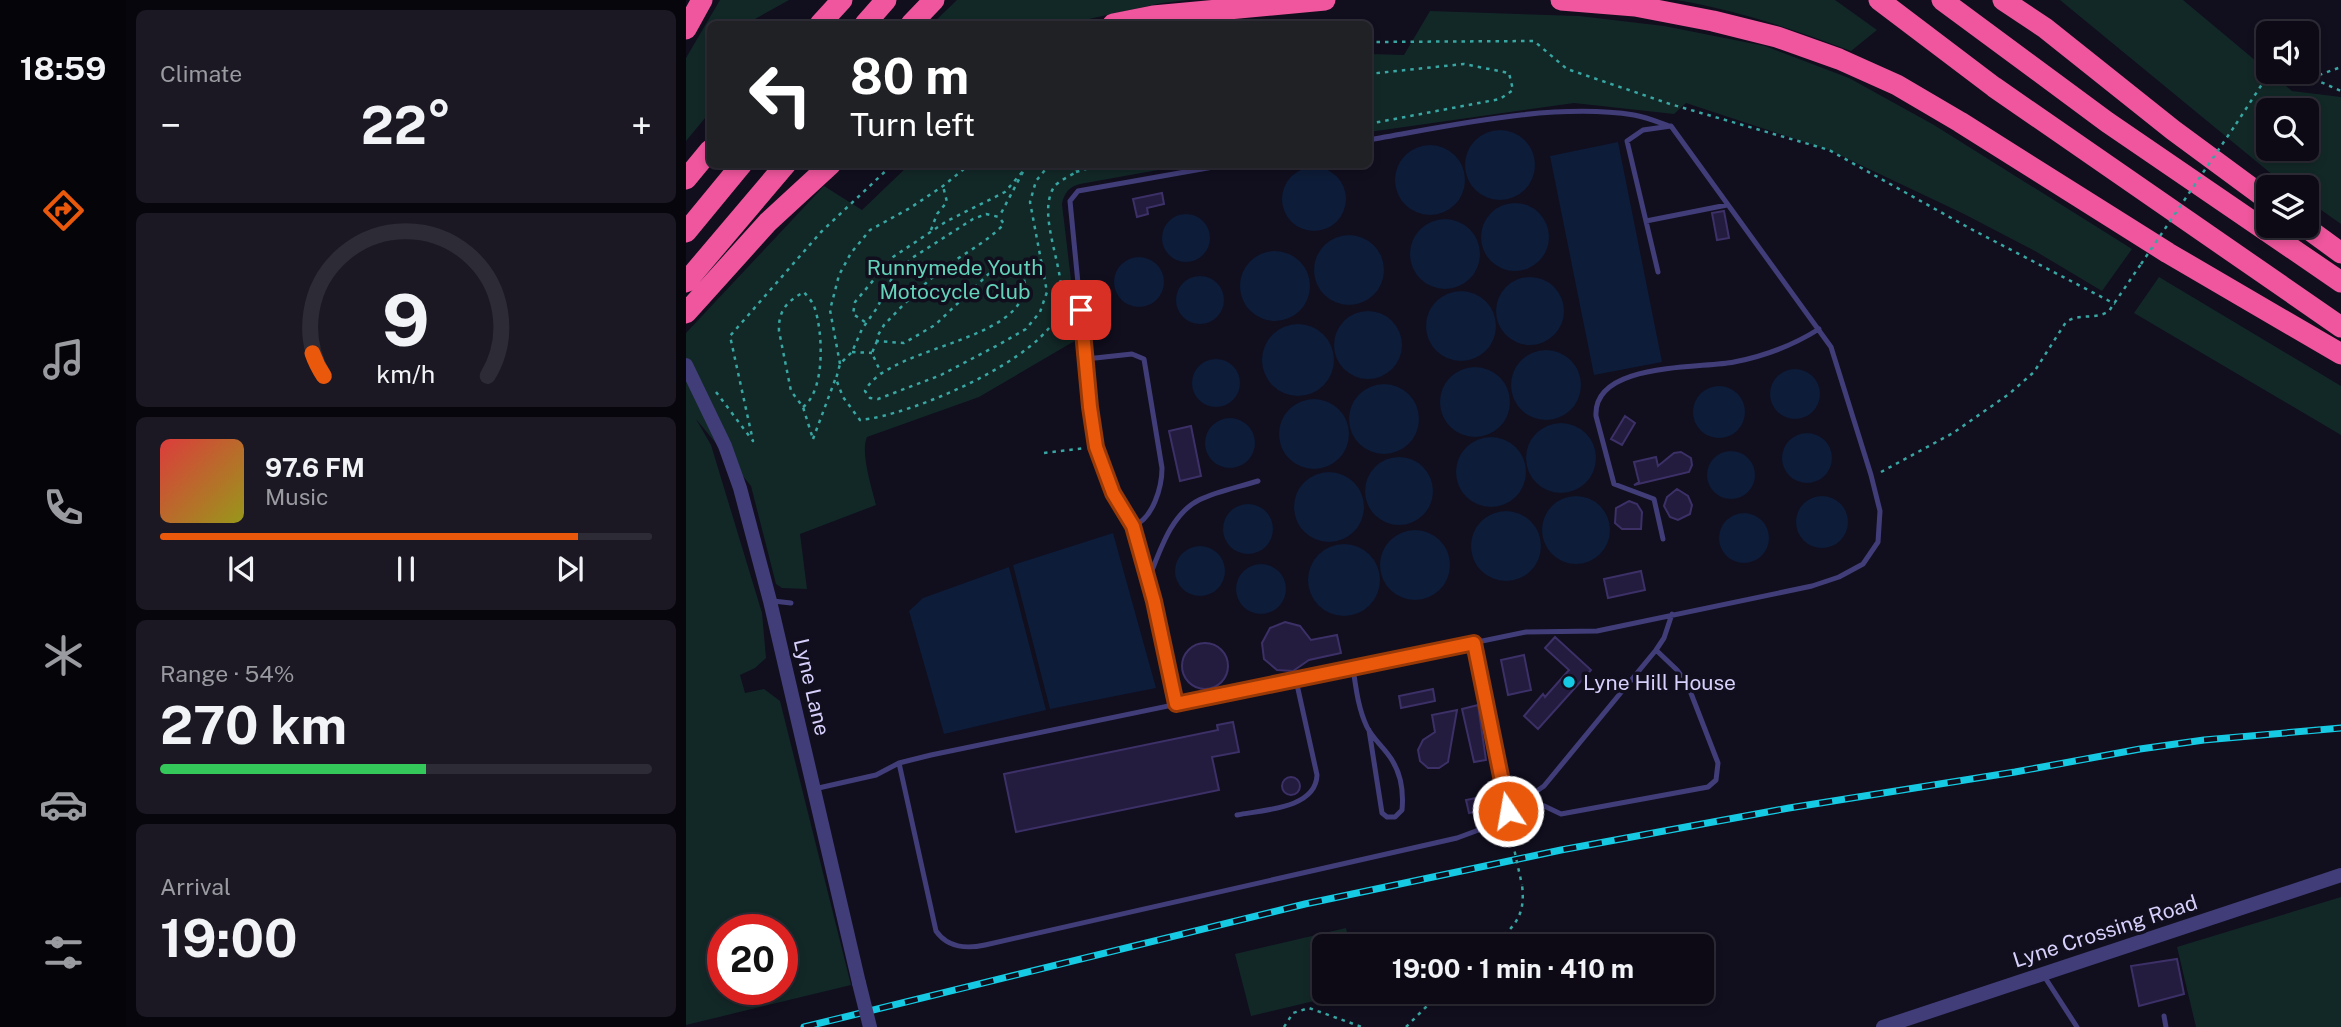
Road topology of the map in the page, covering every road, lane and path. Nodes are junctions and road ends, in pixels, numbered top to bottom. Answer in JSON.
{"nodes":[{"id":1,"x":702,"y":0,"type":"edge"},
{"id":2,"x":842,"y":0,"type":"edge"},
{"id":3,"x":886,"y":0,"type":"edge"},
{"id":4,"x":934,"y":0,"type":"edge"},
{"id":5,"x":1325,"y":0,"type":"edge"},
{"id":6,"x":1561,"y":0,"type":"edge"},
{"id":7,"x":1879,"y":0,"type":"edge"},
{"id":8,"x":1942,"y":0,"type":"edge"},
{"id":9,"x":2003,"y":0,"type":"edge"},
{"id":10,"x":2020,"y":0,"type":"edge"},
{"id":11,"x":823,"y":21,"type":"edge"},
{"id":12,"x":867,"y":21,"type":"edge"},
{"id":13,"x":914,"y":21,"type":"edge"},
{"id":14,"x":1128,"y":21,"type":"edge"},
{"id":15,"x":2045,"y":28,"type":"junction"},
{"id":16,"x":686,"y":29,"type":"edge"},
{"id":17,"x":1372,"y":41,"type":"edge"},
{"id":18,"x":2341,"y":67,"type":"edge"},
{"id":19,"x":1372,"y":74,"type":"edge"},
{"id":20,"x":2319,"y":75,"type":"edge"},
{"id":21,"x":2319,"y":81,"type":"edge"},
{"id":22,"x":2262,"y":84,"type":"edge"},
{"id":23,"x":2341,"y":91,"type":"edge"},
{"id":24,"x":1372,"y":123,"type":"edge"},
{"id":25,"x":1671,"y":127,"type":"junction"},
{"id":26,"x":1372,"y":139,"type":"edge"},
{"id":27,"x":707,"y":154,"type":"edge"},
{"id":28,"x":739,"y":168,"type":"edge"},
{"id":29,"x":783,"y":168,"type":"edge"},
{"id":30,"x":827,"y":168,"type":"edge"},
{"id":31,"x":889,"y":168,"type":"edge"},
{"id":32,"x":965,"y":168,"type":"edge"},
{"id":33,"x":1047,"y":168,"type":"edge"},
{"id":34,"x":1076,"y":168,"type":"edge"},
{"id":35,"x":1089,"y":168,"type":"edge"},
{"id":36,"x":1207,"y":168,"type":"edge"},
{"id":37,"x":1024,"y":170,"type":"joint"},
{"id":38,"x":1076,"y":172,"type":"junction"},
{"id":39,"x":686,"y":178,"type":"edge"},
{"id":40,"x":943,"y":186,"type":"junction"},
{"id":41,"x":2256,"y":191,"type":"edge"},
{"id":42,"x":1727,"y":205,"type":"junction"},
{"id":43,"x":999,"y":218,"type":"junction"},
{"id":44,"x":1646,"y":221,"type":"junction"},
{"id":45,"x":686,"y":232,"type":"edge"},
{"id":46,"x":929,"y":233,"type":"junction"},
{"id":47,"x":2319,"y":237,"type":"edge"},
{"id":48,"x":2341,"y":253,"type":"edge"},
{"id":49,"x":1658,"y":272,"type":"dead end"},
{"id":50,"x":686,"y":282,"type":"edge"},
{"id":51,"x":2341,"y":282,"type":"edge"},
{"id":52,"x":2115,"y":304,"type":"junction"},
{"id":53,"x":686,"y":313,"type":"edge"},
{"id":54,"x":866,"y":323,"type":"junction"},
{"id":55,"x":2341,"y":327,"type":"edge"},
{"id":56,"x":1819,"y":329,"type":"junction"},
{"id":57,"x":877,"y":341,"type":"junction"},
{"id":58,"x":852,"y":352,"type":"junction"},
{"id":59,"x":872,"y":353,"type":"junction"},
{"id":60,"x":2341,"y":354,"type":"edge"},
{"id":61,"x":1086,"y":359,"type":"junction"},
{"id":62,"x":840,"y":364,"type":"junction"},
{"id":63,"x":686,"y":365,"type":"edge"},
{"id":64,"x":881,"y":374,"type":"junction"},
{"id":65,"x":836,"y":379,"type":"junction"},
{"id":66,"x":698,"y":387,"type":"junction"},
{"id":67,"x":803,"y":407,"type":"junction"},
{"id":68,"x":1096,"y":447,"type":"junction"},
{"id":69,"x":1044,"y":453,"type":"dead end"},
{"id":70,"x":1871,"y":475,"type":"junction"},
{"id":71,"x":1258,"y":481,"type":"dead end"},
{"id":72,"x":1133,"y":526,"type":"junction"},
{"id":73,"x":1662,"y":539,"type":"dead end"},
{"id":74,"x":1149,"y":578,"type":"junction"},
{"id":75,"x":770,"y":601,"type":"junction"},
{"id":76,"x":791,"y":603,"type":"dead end"},
{"id":77,"x":1672,"y":614,"type":"junction"},
{"id":78,"x":1474,"y":643,"type":"junction"},
{"id":79,"x":1656,"y":650,"type":"junction"},
{"id":80,"x":1353,"y":668,"type":"junction"},
{"id":81,"x":1296,"y":680,"type":"junction"},
{"id":82,"x":1176,"y":704,"type":"junction"},
{"id":83,"x":1368,"y":730,"type":"junction"},
{"id":84,"x":899,"y":763,"type":"junction"},
{"id":85,"x":814,"y":789,"type":"junction"},
{"id":86,"x":1530,"y":796,"type":"junction"},
{"id":87,"x":1508,"y":811,"type":"junction"},
{"id":88,"x":1237,"y":815,"type":"dead end"},
{"id":89,"x":2341,"y":875,"type":"edge"},
{"id":90,"x":1504,"y":934,"type":"edge"},
{"id":91,"x":2042,"y":974,"type":"junction"},
{"id":92,"x":1429,"y":1004,"type":"edge"},
{"id":93,"x":2164,"y":1016,"type":"dead end"},
{"id":94,"x":870,"y":1027,"type":"edge"},
{"id":95,"x":1284,"y":1027,"type":"edge"},
{"id":96,"x":1362,"y":1027,"type":"edge"},
{"id":97,"x":1406,"y":1027,"type":"edge"},
{"id":98,"x":1883,"y":1027,"type":"edge"},
{"id":99,"x":2077,"y":1027,"type":"edge"},
{"id":100,"x":2166,"y":1027,"type":"edge"}],
"edges":[{"from":1,"to":16,"type":"highway"},
{"from":2,"to":11,"type":"highway"},
{"from":3,"to":12,"type":"highway"},
{"from":4,"to":13,"type":"highway"},
{"from":5,"to":14,"type":"highway"},
{"from":6,"to":60,"type":"highway"},
{"from":7,"to":55,"type":"highway"},
{"from":8,"to":51,"type":"highway"},
{"from":9,"to":15,"type":"highway"},
{"from":10,"to":15,"type":"highway"},
{"from":15,"to":41,"type":"highway"},
{"from":17,"to":52,"type":"path"},
{"from":18,"to":20,"type":"path"},
{"from":19,"to":24,"type":"path"},
{"from":21,"to":23,"type":"path"},
{"from":22,"to":52,"type":"path","bridge":true},
{"from":25,"to":26,"type":"lane"},
{"from":25,"to":42,"type":"lane"},
{"from":25,"to":44,"type":"lane"},
{"from":27,"to":39,"type":"highway"},
{"from":28,"to":45,"type":"highway"},
{"from":29,"to":50,"type":"highway"},
{"from":30,"to":53,"type":"highway"},
{"from":31,"to":66,"type":"path"},
{"from":32,"to":40,"type":"path"},
{"from":33,"to":64,"type":"path"},
{"from":34,"to":38,"type":"path"},
{"from":35,"to":38,"type":"path"},
{"from":36,"to":61,"type":"lane"},
{"from":37,"to":43,"type":"path"},
{"from":37,"to":46,"type":"path"},
{"from":38,"to":65,"type":"path"},
{"from":40,"to":46,"type":"path"},
{"from":40,"to":62,"type":"path"},
{"from":42,"to":44,"type":"lane"},
{"from":42,"to":56,"type":"lane"},
{"from":43,"to":54,"type":"path"},
{"from":43,"to":57,"type":"path"},
{"from":44,"to":49,"type":"lane"},
{"from":46,"to":54,"type":"path"},
{"from":47,"to":48,"type":"highway"},
{"from":52,"to":70,"type":"path"},
{"from":54,"to":58,"type":"path"},
{"from":56,"to":70,"type":"lane"},
{"from":56,"to":73,"type":"lane"},
{"from":57,"to":59,"type":"path"},
{"from":57,"to":64,"type":"path"},
{"from":58,"to":59,"type":"path"},
{"from":58,"to":62,"type":"path"},
{"from":59,"to":64,"type":"path"},
{"from":61,"to":68,"type":"lane"},
{"from":61,"to":72,"type":"lane"},
{"from":62,"to":65,"type":"path"},
{"from":63,"to":66,"type":"street","name":"Lyne Lane"},
{"from":65,"to":67,"type":"path"},
{"from":66,"to":75,"type":"street","name":"Lyne Lane"},
{"from":67,"to":67,"type":"path"},
{"from":68,"to":69,"type":"path"},
{"from":68,"to":72,"type":"lane"},
{"from":70,"to":77,"type":"lane"},
{"from":71,"to":74,"type":"lane"},
{"from":72,"to":74,"type":"lane"},
{"from":74,"to":82,"type":"lane"},
{"from":75,"to":76,"type":"lane"},
{"from":75,"to":85,"type":"street","name":"Lyne Lane"},
{"from":77,"to":78,"type":"lane"},
{"from":77,"to":79,"type":"lane"},
{"from":78,"to":80,"type":"lane"},
{"from":78,"to":87,"type":"lane"},
{"from":79,"to":86,"type":"lane"},
{"from":79,"to":86,"type":"lane"},
{"from":80,"to":81,"type":"lane"},
{"from":80,"to":83,"type":"lane"},
{"from":81,"to":82,"type":"lane"},
{"from":81,"to":88,"type":"lane"},
{"from":82,"to":84,"type":"lane"},
{"from":83,"to":83,"type":"lane"},
{"from":84,"to":85,"type":"lane"},
{"from":84,"to":87,"type":"lane"},
{"from":85,"to":94,"type":"street","name":"Lyne Lane","bridge":true},
{"from":86,"to":87,"type":"lane"},
{"from":86,"to":90,"type":"path","bridge":true},
{"from":89,"to":91,"type":"street","name":"Lyne Crossing Road"},
{"from":91,"to":98,"type":"street","name":"Lyne Crossing Road"},
{"from":91,"to":99,"type":"lane"},
{"from":92,"to":97,"type":"path"},
{"from":93,"to":100,"type":"lane"},
{"from":95,"to":96,"type":"path"}]}
